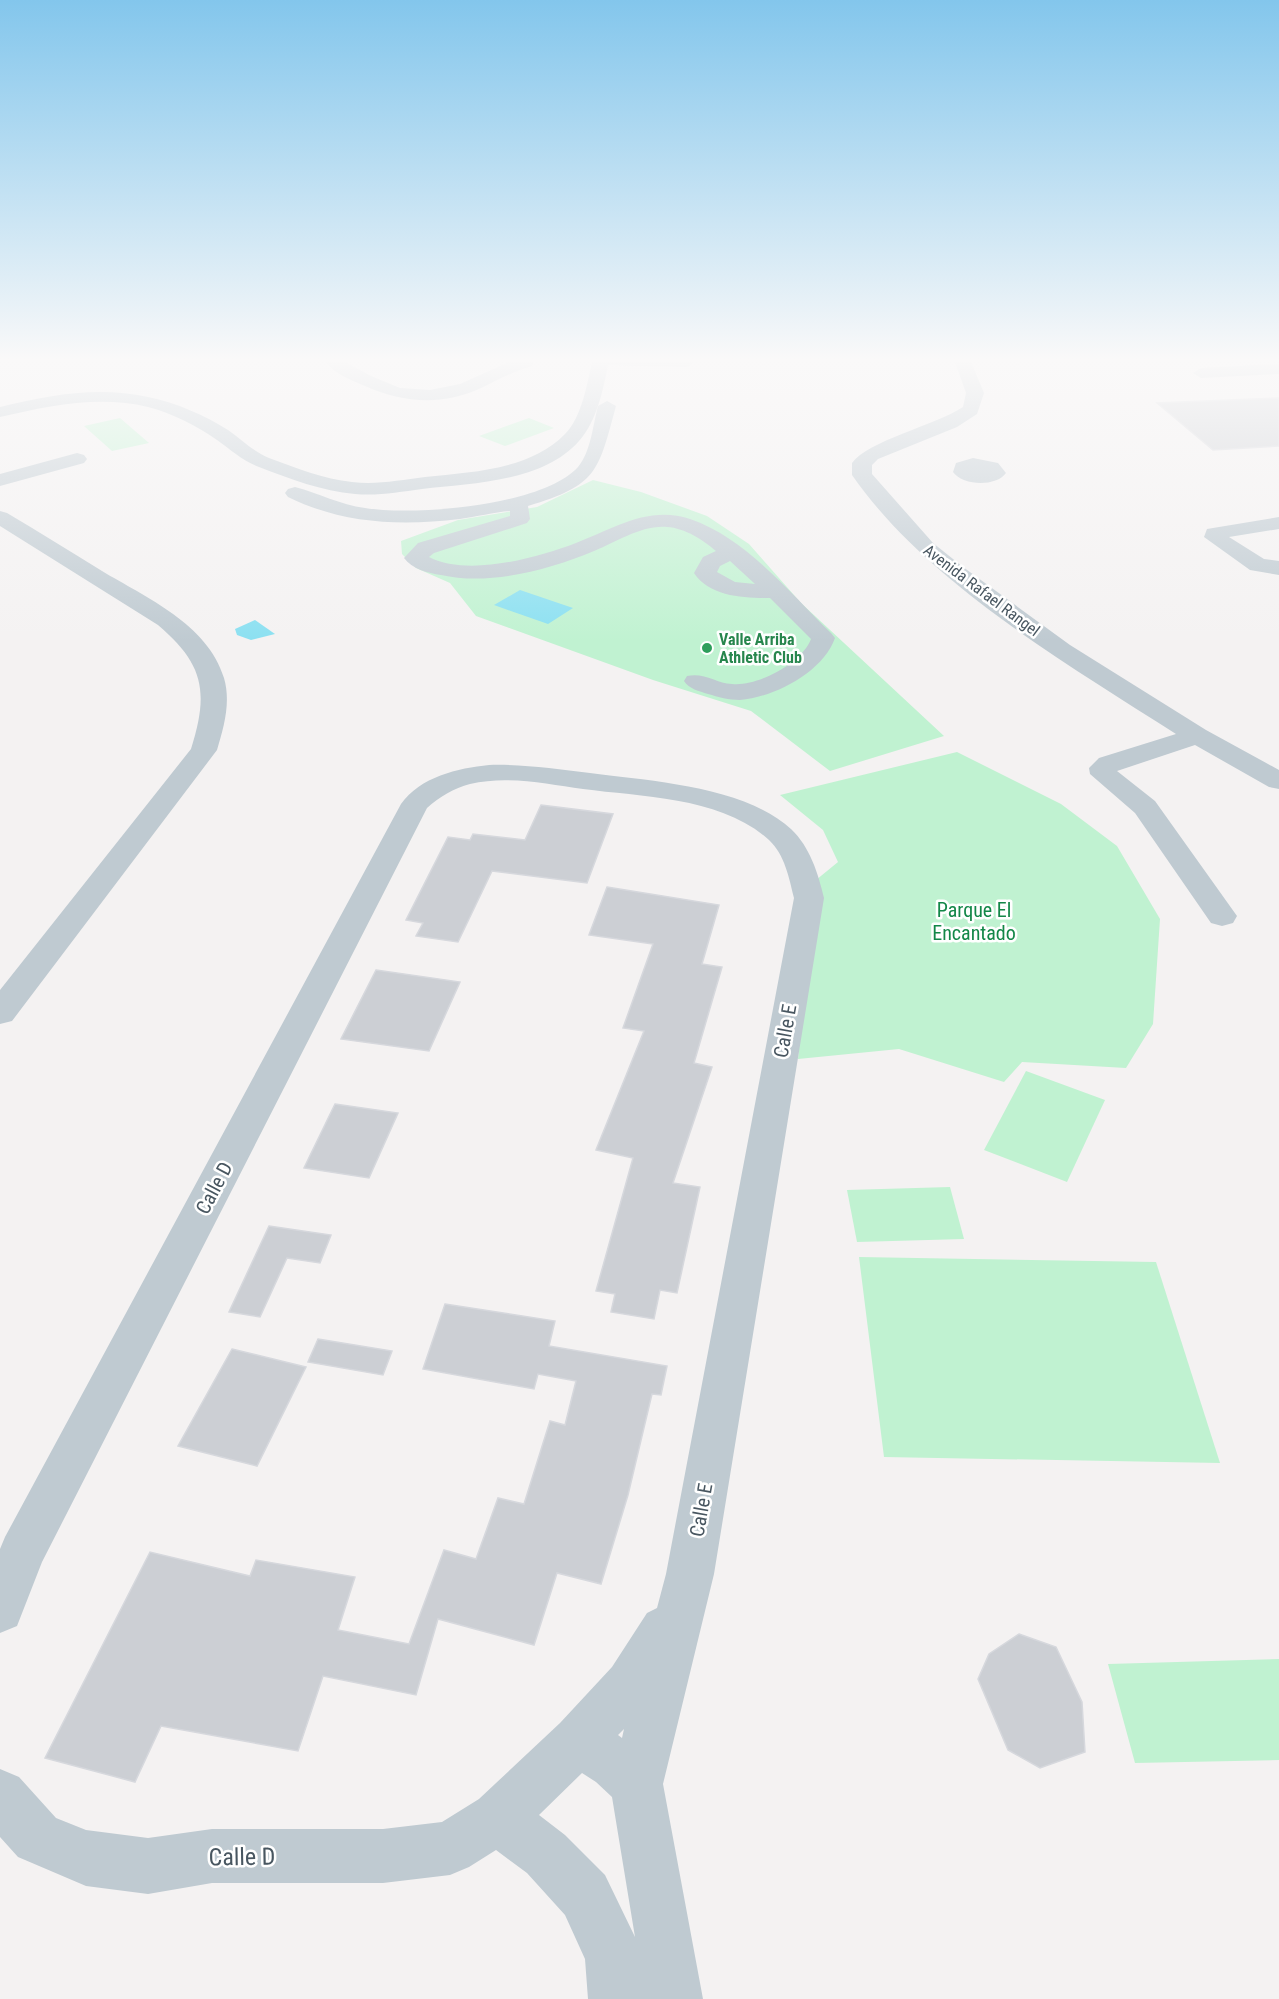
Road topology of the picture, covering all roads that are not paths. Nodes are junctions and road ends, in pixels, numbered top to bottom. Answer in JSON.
{"nodes":[{"id":1,"x":251,"y":455,"type":"edge"},
{"id":2,"x":545,"y":455,"type":"edge"},
{"id":3,"x":590,"y":455,"type":"edge"},
{"id":4,"x":870,"y":455,"type":"edge"},
{"id":5,"x":77,"y":459,"type":"dead end"},
{"id":6,"x":258,"y":460,"type":"junction"},
{"id":7,"x":497,"y":473,"type":"junction"},
{"id":8,"x":0,"y":480,"type":"edge"},
{"id":9,"x":447,"y":481,"type":"junction"},
{"id":10,"x":523,"y":501,"type":"junction"},
{"id":11,"x":415,"y":516,"type":"junction"},
{"id":12,"x":0,"y":517,"type":"edge"},
{"id":13,"x":1279,"y":523,"type":"edge"},
{"id":14,"x":730,"y":552,"type":"junction"},
{"id":15,"x":1279,"y":568,"type":"edge"},
{"id":16,"x":774,"y":591,"type":"junction"},
{"id":17,"x":696,"y":681,"type":"dead end"},
{"id":18,"x":1197,"y":736,"type":"junction"},
{"id":19,"x":1279,"y":781,"type":"edge"},
{"id":20,"x":447,"y":782,"type":"joint"},
{"id":21,"x":1221,"y":916,"type":"dead end"},
{"id":22,"x":0,"y":1013,"type":"edge"},
{"id":23,"x":690,"y":1574,"type":"junction"},
{"id":24,"x":0,"y":1609,"type":"edge"},
{"id":25,"x":578,"y":1741,"type":"junction"},
{"id":26,"x":636,"y":1784,"type":"junction"},
{"id":27,"x":0,"y":1796,"type":"edge"},
{"id":28,"x":498,"y":1818,"type":"junction"},
{"id":29,"x":617,"y":1999,"type":"edge"},
{"id":30,"x":674,"y":1999,"type":"edge"}],
"edges":[{"from":1,"to":6,"type":"street"},
{"from":2,"to":7,"type":"street"},
{"from":3,"to":10,"type":"street"},
{"from":4,"to":18,"type":"street","name":"Avenida Rafael Rangel"},
{"from":5,"to":8,"type":"street"},
{"from":6,"to":9,"type":"street"},
{"from":6,"to":11,"type":"street"},
{"from":7,"to":9,"type":"street"},
{"from":7,"to":10,"type":"street"},
{"from":9,"to":11,"type":"street"},
{"from":10,"to":11,"type":"street"},
{"from":10,"to":14,"type":"street"},
{"from":12,"to":22,"type":"street"},
{"from":13,"to":15,"type":"street"},
{"from":14,"to":16,"type":"street"},
{"from":14,"to":16,"type":"street"},
{"from":16,"to":17,"type":"street"},
{"from":18,"to":19,"type":"street","name":"Avenida Rafael Rangel"},
{"from":18,"to":21,"type":"street"},
{"from":20,"to":23,"type":"street","name":"Calle E"},
{"from":20,"to":24,"type":"street","name":"Calle D"},
{"from":23,"to":25,"type":"street","name":"Calle E"},
{"from":23,"to":26,"type":"street","name":"Calle E"},
{"from":25,"to":26,"type":"street"},
{"from":25,"to":28,"type":"street","name":"Calle D"},
{"from":26,"to":30,"type":"street"},
{"from":27,"to":28,"type":"street","name":"Calle D"},
{"from":28,"to":29,"type":"street"}]}
